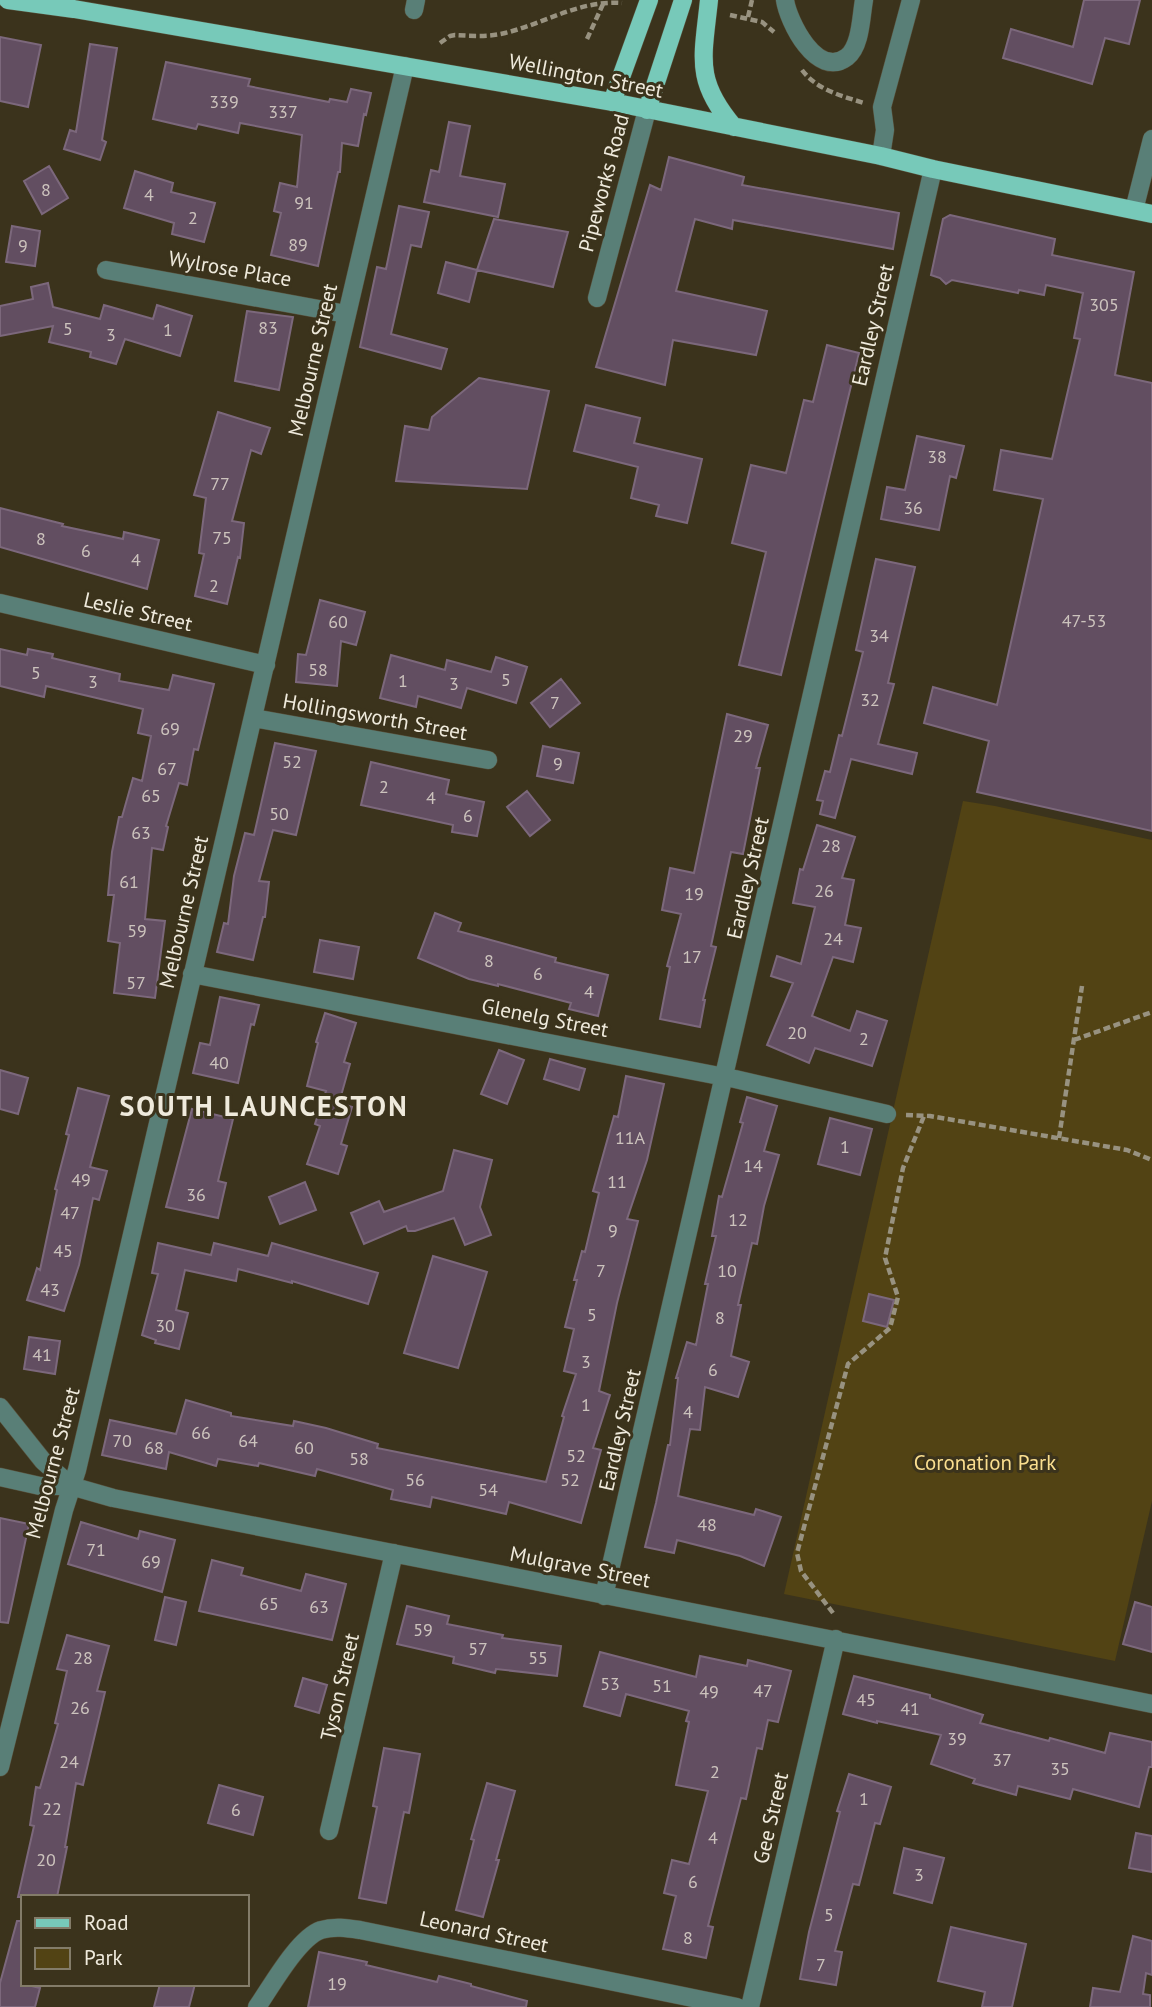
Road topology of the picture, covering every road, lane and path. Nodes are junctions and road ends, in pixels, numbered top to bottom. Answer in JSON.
{"nodes":[{"id":1,"x":8,"y":0,"type":"edge"},
{"id":2,"x":649,"y":0,"type":"edge"},
{"id":3,"x":683,"y":0,"type":"edge"},
{"id":4,"x":709,"y":0,"type":"edge"},
{"id":5,"x":752,"y":0,"type":"edge"},
{"id":6,"x":785,"y":0,"type":"edge"},
{"id":7,"x":864,"y":0,"type":"edge"},
{"id":8,"x":911,"y":0,"type":"edge"},
{"id":9,"x":604,"y":2,"type":"edge"},
{"id":10,"x":622,"y":3,"type":"dead end"},
{"id":11,"x":69,"y":5,"type":"edge"},
{"id":12,"x":730,"y":15,"type":"dead end"},
{"id":13,"x":587,"y":39,"type":"dead end"},
{"id":14,"x":440,"y":43,"type":"dead end"},
{"id":15,"x":405,"y":66,"type":"junction"},
{"id":16,"x":612,"y":102,"type":"junction"},
{"id":17,"x":647,"y":110,"type":"junction"},
{"id":18,"x":734,"y":127,"type":"junction"},
{"id":19,"x":1152,"y":139,"type":"edge"},
{"id":20,"x":881,"y":156,"type":"junction"},
{"id":21,"x":933,"y":169,"type":"junction"},
{"id":22,"x":1143,"y":212,"type":"edge"},
{"id":23,"x":106,"y":270,"type":"dead end"},
{"id":24,"x":597,"y":298,"type":"dead end"},
{"id":25,"x":346,"y":314,"type":"junction"},
{"id":26,"x":0,"y":603,"type":"edge"},
{"id":27,"x":266,"y":664,"type":"junction"},
{"id":28,"x":254,"y":718,"type":"junction"},
{"id":29,"x":488,"y":761,"type":"dead end"},
{"id":30,"x":192,"y":974,"type":"junction"},
{"id":31,"x":1082,"y":986,"type":"dead end"},
{"id":32,"x":1152,"y":1012,"type":"edge"},
{"id":33,"x":1074,"y":1040,"type":"junction"},
{"id":34,"x":725,"y":1077,"type":"junction"},
{"id":35,"x":887,"y":1114,"type":"joint"},
{"id":36,"x":924,"y":1116,"type":"junction"},
{"id":37,"x":1059,"y":1138,"type":"junction"},
{"id":38,"x":1152,"y":1160,"type":"edge"},
{"id":39,"x":0,"y":1407,"type":"edge"},
{"id":40,"x":0,"y":1477,"type":"edge"},
{"id":41,"x":71,"y":1486,"type":"junction"},
{"id":42,"x":394,"y":1553,"type":"junction"},
{"id":43,"x":604,"y":1596,"type":"junction"},
{"id":44,"x":833,"y":1613,"type":"dead end"},
{"id":45,"x":835,"y":1639,"type":"junction"},
{"id":46,"x":1152,"y":1704,"type":"edge"},
{"id":47,"x":0,"y":1767,"type":"edge"},
{"id":48,"x":329,"y":1831,"type":"dead end"},
{"id":49,"x":257,"y":2007,"type":"edge"},
{"id":50,"x":737,"y":2007,"type":"edge"},
{"id":51,"x":750,"y":2007,"type":"edge"}],
"edges":[{"from":1,"to":11,"type":"main road","name":"Wellington Street"},
{"from":2,"to":16,"type":"main road","name":"Pipeworks Road"},
{"from":3,"to":17,"type":"main road","name":"Pipeworks Road"},
{"from":4,"to":18,"type":"main road"},
{"from":5,"to":12,"type":"path"},
{"from":6,"to":7,"type":"street"},
{"from":8,"to":20,"type":"street"},
{"from":9,"to":10,"type":"path"},
{"from":9,"to":13,"type":"path"},
{"from":9,"to":14,"type":"path"},
{"from":11,"to":15,"type":"main road","name":"Wellington Street"},
{"from":15,"to":16,"type":"main road","name":"Wellington Street"},
{"from":15,"to":25,"type":"street","name":"Melbourne Street"},
{"from":16,"to":17,"type":"main road","name":"Wellington Street"},
{"from":17,"to":18,"type":"main road","name":"Wellington Street"},
{"from":17,"to":24,"type":"street","name":"Pipeworks Road"},
{"from":18,"to":20,"type":"main road","name":"Wellington Street"},
{"from":19,"to":22,"type":"street"},
{"from":20,"to":21,"type":"main road","name":"Wellington Street"},
{"from":21,"to":22,"type":"main road","name":"Wellington Street"},
{"from":21,"to":34,"type":"street","name":"Eardley Street"},
{"from":23,"to":25,"type":"street","name":"Wylrose Place"},
{"from":25,"to":27,"type":"street","name":"Melbourne Street"},
{"from":26,"to":27,"type":"street","name":"Leslie Street"},
{"from":27,"to":28,"type":"street","name":"Melbourne Street"},
{"from":28,"to":29,"type":"street","name":"Hollingsworth Street"},
{"from":28,"to":30,"type":"street","name":"Melbourne Street"},
{"from":30,"to":34,"type":"street","name":"Glenelg Street"},
{"from":30,"to":41,"type":"street","name":"Melbourne Street"},
{"from":31,"to":33,"type":"path"},
{"from":32,"to":33,"type":"path"},
{"from":33,"to":37,"type":"path"},
{"from":34,"to":35,"type":"street","name":"Glenelg Street"},
{"from":34,"to":43,"type":"street","name":"Eardley Street"},
{"from":35,"to":36,"type":"path"},
{"from":36,"to":37,"type":"path"},
{"from":36,"to":44,"type":"path"},
{"from":37,"to":38,"type":"path"},
{"from":39,"to":41,"type":"street"},
{"from":40,"to":41,"type":"street","name":"Mulgrave Street"},
{"from":41,"to":42,"type":"street","name":"Mulgrave Street"},
{"from":41,"to":47,"type":"street","name":"Melbourne Street"},
{"from":42,"to":43,"type":"street","name":"Mulgrave Street"},
{"from":42,"to":48,"type":"street","name":"Tyson Street"},
{"from":43,"to":45,"type":"street","name":"Mulgrave Street"},
{"from":45,"to":46,"type":"street","name":"Mulgrave Street"},
{"from":45,"to":51,"type":"street","name":"Gee Street"},
{"from":49,"to":50,"type":"street","name":"Leonard Street"}]}
